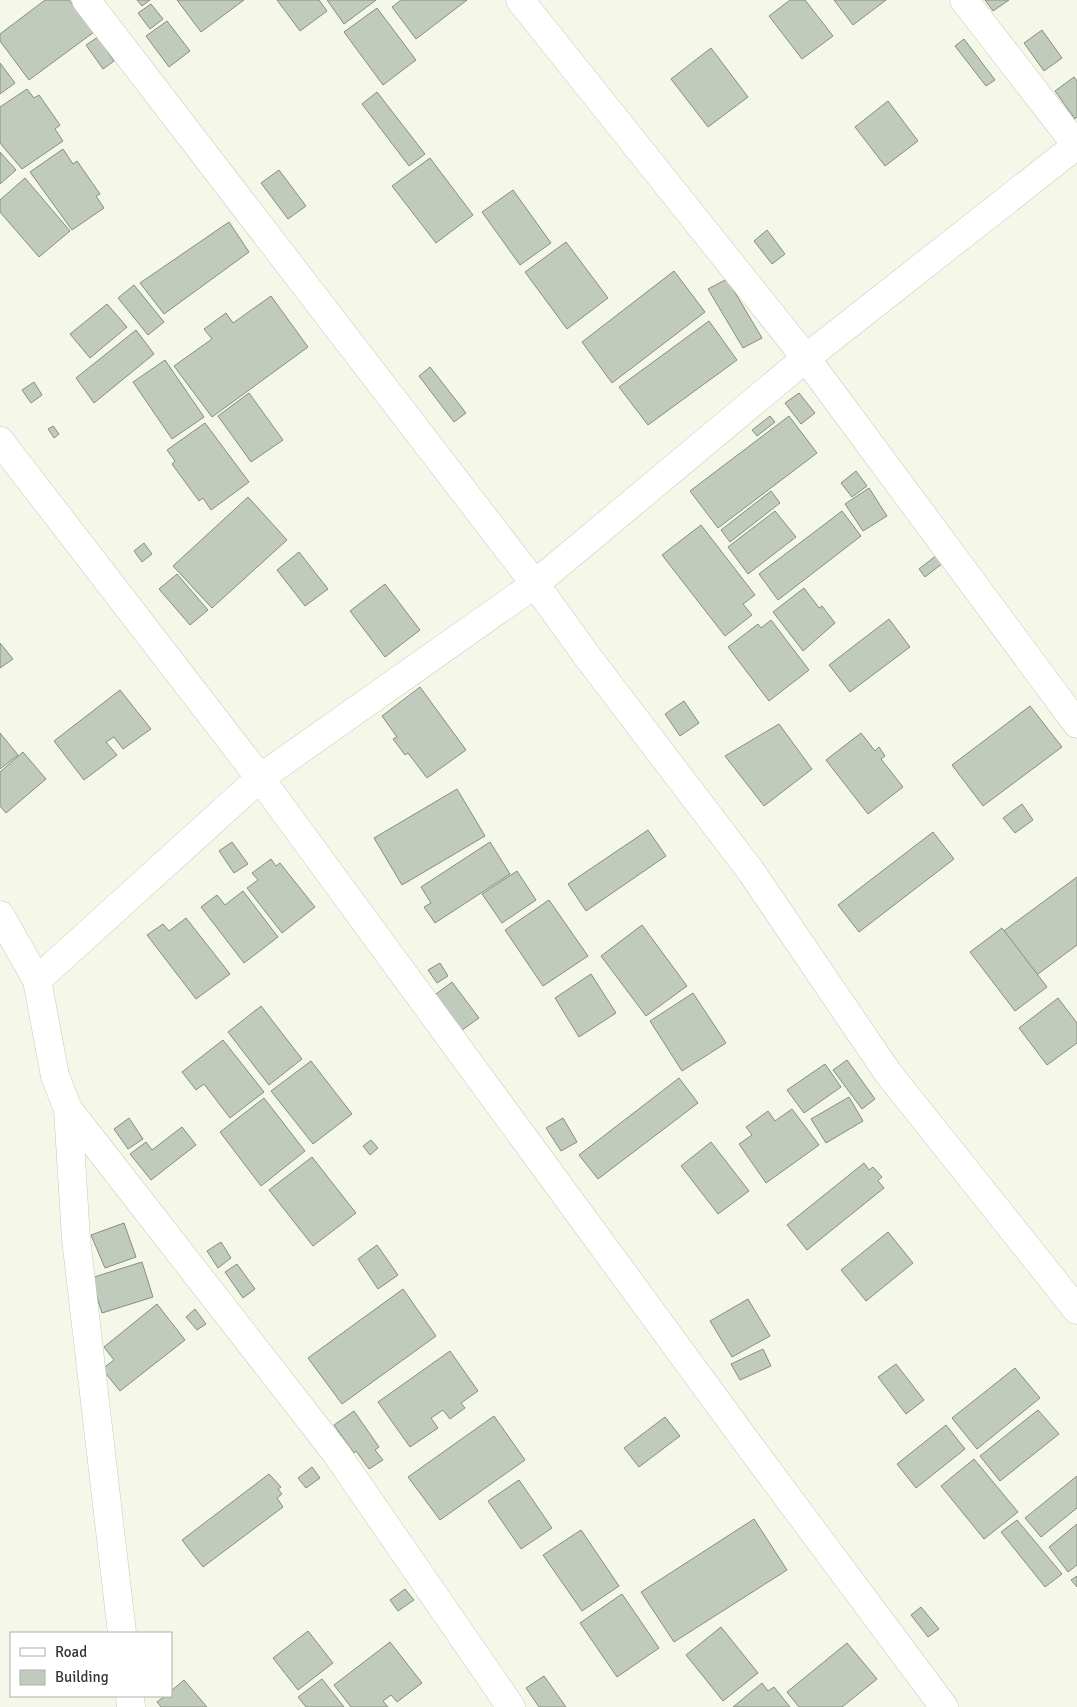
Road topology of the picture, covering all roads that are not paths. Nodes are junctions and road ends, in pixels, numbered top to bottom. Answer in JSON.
{"nodes":[{"id":1,"x":86,"y":0,"type":"edge"},
{"id":2,"x":520,"y":0,"type":"edge"},
{"id":3,"x":964,"y":0,"type":"edge"},
{"id":4,"x":1077,"y":146,"type":"edge"},
{"id":5,"x":806,"y":358,"type":"junction"},
{"id":6,"x":0,"y":441,"type":"edge"},
{"id":7,"x":535,"y":584,"type":"junction"},
{"id":8,"x":1077,"y":724,"type":"edge"},
{"id":9,"x":260,"y":778,"type":"junction"},
{"id":10,"x":0,"y":915,"type":"edge"},
{"id":11,"x":37,"y":980,"type":"junction"},
{"id":12,"x":68,"y":1109,"type":"junction"},
{"id":13,"x":1077,"y":1310,"type":"edge"},
{"id":14,"x":122,"y":1632,"type":"edge"},
{"id":15,"x":511,"y":1707,"type":"edge"},
{"id":16,"x":944,"y":1707,"type":"edge"}],
"edges":[{"from":1,"to":7,"type":"street"},
{"from":2,"to":5,"type":"street"},
{"from":3,"to":4,"type":"street"},
{"from":4,"to":5,"type":"street"},
{"from":5,"to":7,"type":"street"},
{"from":5,"to":8,"type":"street"},
{"from":6,"to":9,"type":"street"},
{"from":7,"to":9,"type":"street"},
{"from":7,"to":13,"type":"street"},
{"from":9,"to":11,"type":"street"},
{"from":9,"to":16,"type":"street"},
{"from":10,"to":11,"type":"street"},
{"from":11,"to":12,"type":"street"},
{"from":12,"to":14,"type":"street"},
{"from":12,"to":15,"type":"street"}]}
